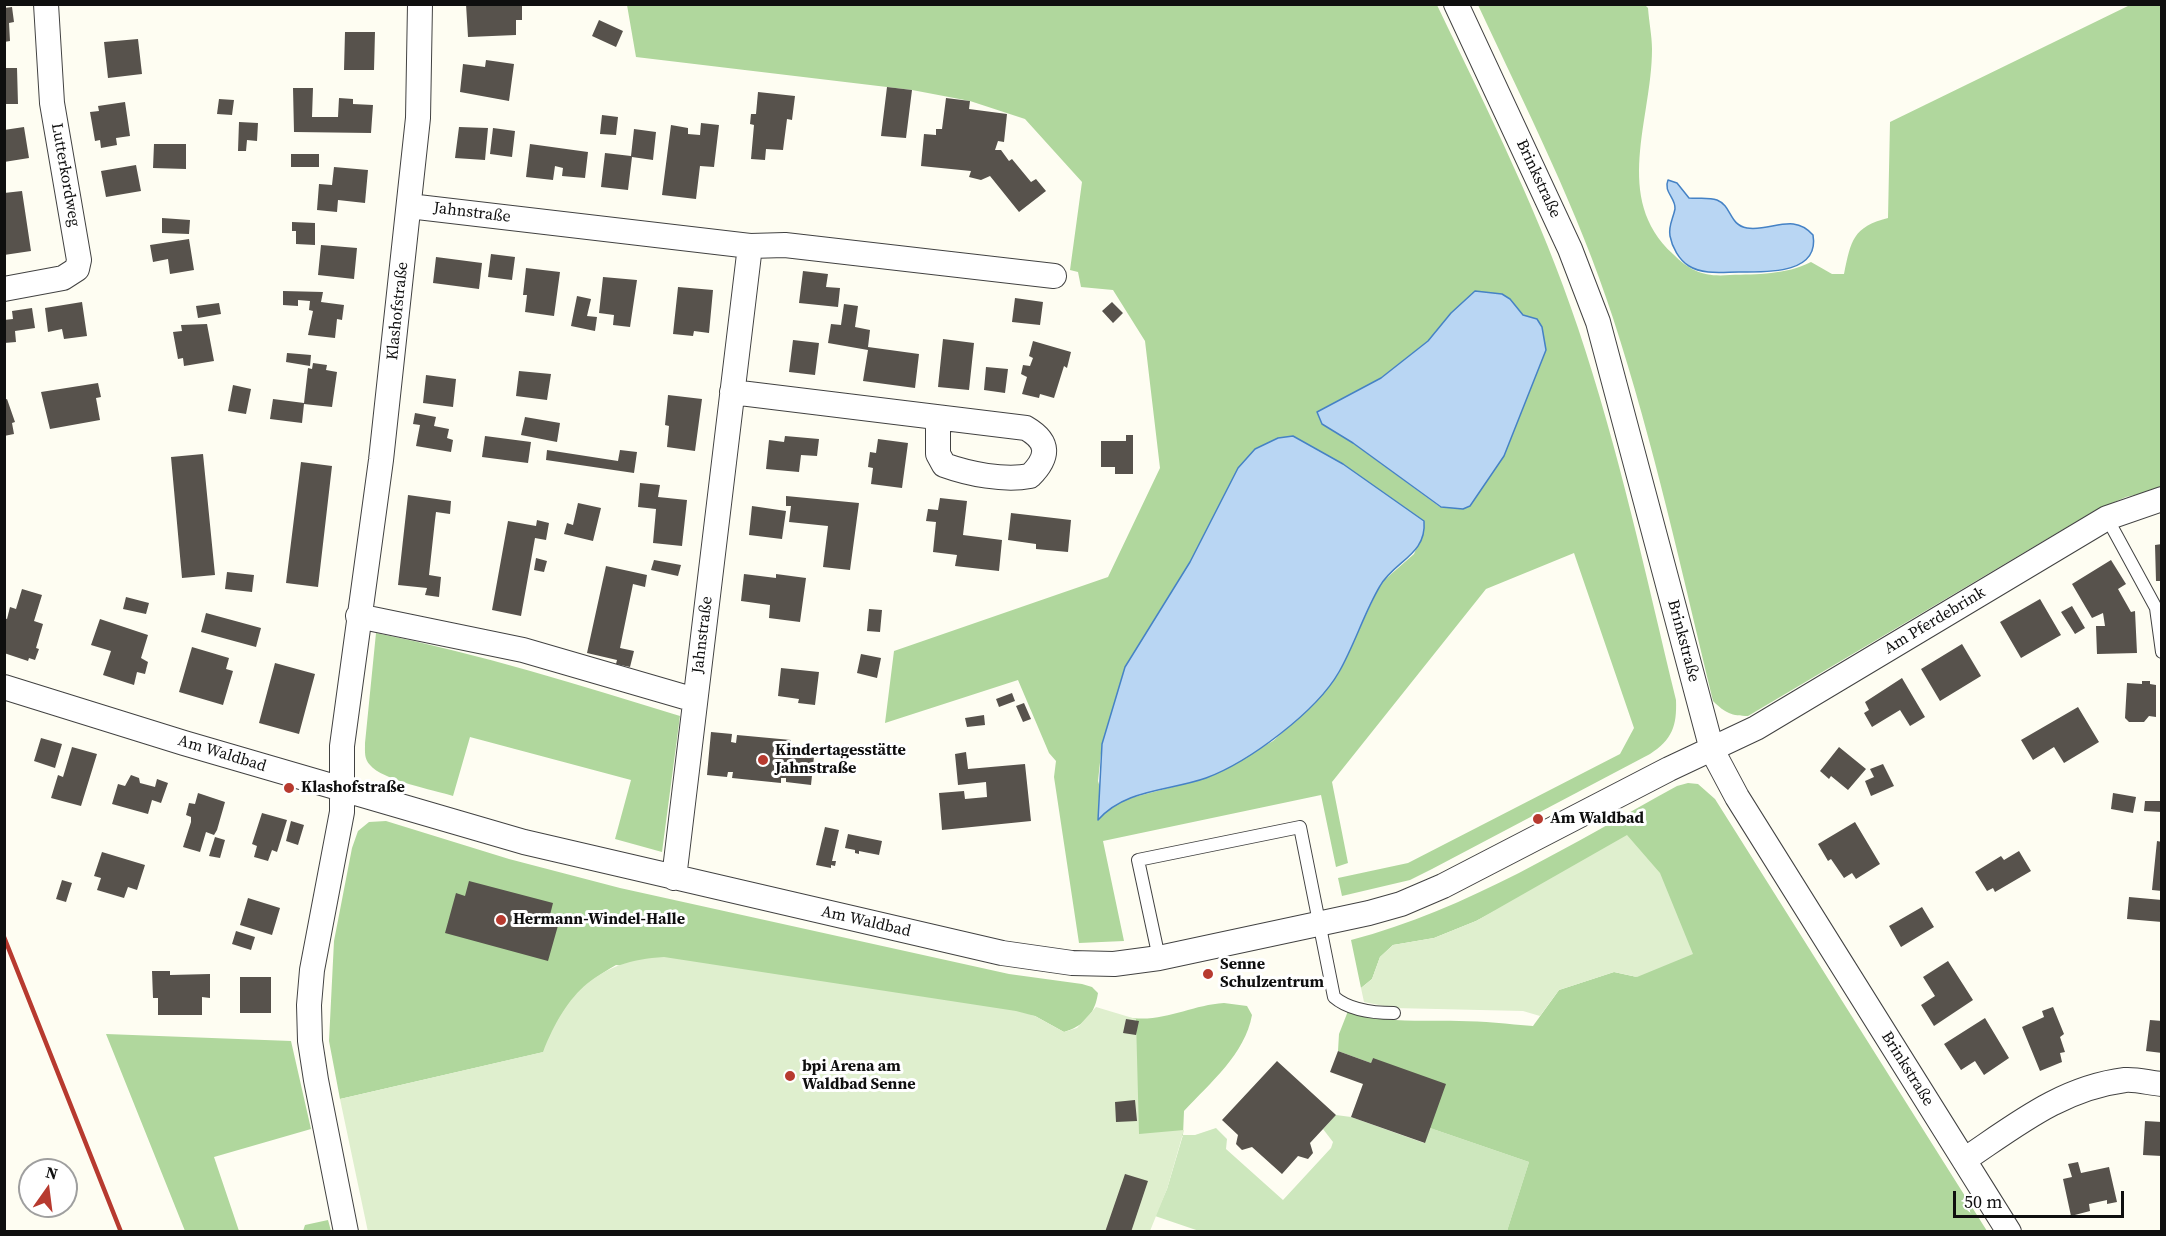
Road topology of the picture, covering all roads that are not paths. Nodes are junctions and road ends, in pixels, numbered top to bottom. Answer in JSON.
{"nodes":[{"id":1,"x":46,"y":4,"type":"edge"},
{"id":2,"x":420,"y":4,"type":"edge"},
{"id":3,"x":1456,"y":4,"type":"edge"},
{"id":4,"x":409,"y":206,"type":"junction"},
{"id":5,"x":750,"y":246,"type":"junction"},
{"id":6,"x":1054,"y":276,"type":"dead end"},
{"id":7,"x":4,"y":289,"type":"edge"},
{"id":8,"x":732,"y":392,"type":"junction"},
{"id":9,"x":938,"y":418,"type":"dead end"},
{"id":10,"x":2162,"y":499,"type":"edge"},
{"id":11,"x":2107,"y":518,"type":"junction"},
{"id":12,"x":358,"y":616,"type":"junction"},
{"id":13,"x":2162,"y":652,"type":"edge"},
{"id":14,"x":4,"y":687,"type":"edge"},
{"id":15,"x":695,"y":700,"type":"junction"},
{"id":16,"x":1712,"y":750,"type":"junction"},
{"id":17,"x":342,"y":789,"type":"junction"},
{"id":18,"x":674,"y":878,"type":"junction"},
{"id":19,"x":1320,"y":924,"type":"junction"},
{"id":20,"x":1159,"y":958,"type":"junction"},
{"id":21,"x":1394,"y":1013,"type":"dead end"},
{"id":22,"x":2162,"y":1084,"type":"edge"},
{"id":23,"x":1964,"y":1160,"type":"junction"},
{"id":24,"x":346,"y":1232,"type":"edge"},
{"id":25,"x":2009,"y":1232,"type":"edge"}],
"edges":[{"from":1,"to":7,"type":"street","name":"Lutterkordweg"},
{"from":2,"to":4,"type":"street","name":"Klashofstraße"},
{"from":3,"to":16,"type":"street","name":"Brinkstraße"},
{"from":4,"to":5,"type":"street","name":"Jahnstraße"},
{"from":4,"to":12,"type":"street","name":"Klashofstraße"},
{"from":5,"to":6,"type":"street","name":"Jahnstraße"},
{"from":5,"to":8,"type":"street","name":"Jahnstraße"},
{"from":8,"to":9,"type":"street"},
{"from":8,"to":15,"type":"street","name":"Jahnstraße"},
{"from":10,"to":11,"type":"street","name":"Am Pferdebrink"},
{"from":11,"to":13,"type":"lane"},
{"from":11,"to":16,"type":"street","name":"Am Pferdebrink"},
{"from":12,"to":15,"type":"street"},
{"from":12,"to":17,"type":"street","name":"Klashofstraße"},
{"from":14,"to":17,"type":"street","name":"Am Waldbad"},
{"from":15,"to":18,"type":"street","name":"Jahnstraße"},
{"from":16,"to":19,"type":"street","name":"Am Waldbad"},
{"from":16,"to":23,"type":"street","name":"Brinkstraße"},
{"from":17,"to":18,"type":"street","name":"Am Waldbad"},
{"from":17,"to":24,"type":"street","name":"Klashofstraße"},
{"from":18,"to":20,"type":"street","name":"Am Waldbad"},
{"from":19,"to":20,"type":"street","name":"Am Waldbad"},
{"from":19,"to":20,"type":"lane"},
{"from":19,"to":21,"type":"lane"},
{"from":22,"to":23,"type":"street"},
{"from":23,"to":25,"type":"street","name":"Brinkstraße"}]}
